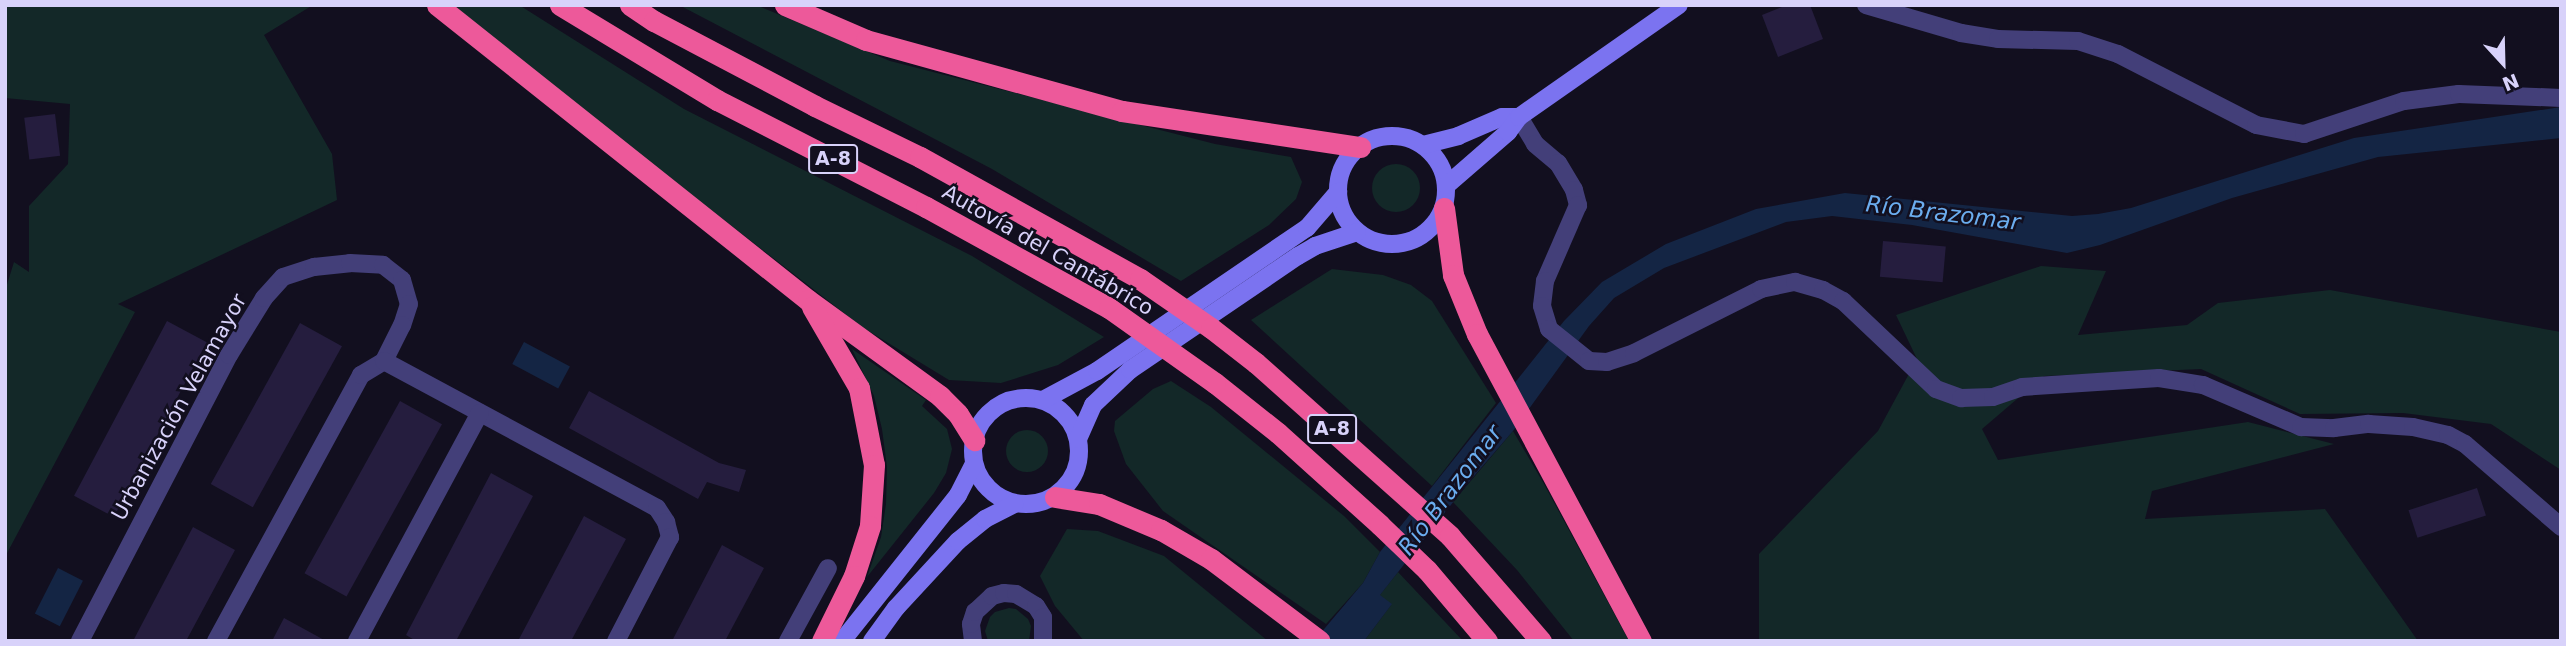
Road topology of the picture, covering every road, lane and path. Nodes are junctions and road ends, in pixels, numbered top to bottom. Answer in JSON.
{"nodes":[{"id":1,"x":438,"y":5,"type":"edge"},
{"id":2,"x":559,"y":5,"type":"edge"},
{"id":3,"x":629,"y":5,"type":"edge"},
{"id":4,"x":785,"y":5,"type":"edge"},
{"id":5,"x":1679,"y":5,"type":"edge"},
{"id":6,"x":1866,"y":5,"type":"edge"},
{"id":7,"x":2561,"y":98,"type":"edge"},
{"id":8,"x":1519,"y":117,"type":"junction"},
{"id":9,"x":1423,"y":145,"type":"junction"},
{"id":10,"x":1360,"y":147,"type":"junction"},
{"id":11,"x":1447,"y":185,"type":"junction"},
{"id":12,"x":1338,"y":192,"type":"junction"},
{"id":13,"x":1444,"y":208,"type":"junction"},
{"id":14,"x":1357,"y":232,"type":"junction"},
{"id":15,"x":808,"y":299,"type":"junction"},
{"id":16,"x":383,"y":361,"type":"junction"},
{"id":17,"x":1043,"y":400,"type":"junction"},
{"id":18,"x":480,"y":413,"type":"junction"},
{"id":19,"x":1078,"y":439,"type":"junction"},
{"id":20,"x":974,"y":440,"type":"junction"},
{"id":21,"x":974,"y":464,"type":"junction"},
{"id":22,"x":1055,"y":496,"type":"junction"},
{"id":23,"x":1014,"y":504,"type":"junction"},
{"id":24,"x":2561,"y":527,"type":"edge"},
{"id":25,"x":828,"y":568,"type":"dead end"},
{"id":26,"x":1316,"y":638,"type":"edge"},
{"id":27,"x":79,"y":641,"type":"edge"},
{"id":28,"x":216,"y":641,"type":"edge"},
{"id":29,"x":357,"y":641,"type":"edge"},
{"id":30,"x":616,"y":641,"type":"edge"},
{"id":31,"x":788,"y":641,"type":"edge"},
{"id":32,"x":822,"y":641,"type":"edge"},
{"id":33,"x":842,"y":641,"type":"edge"},
{"id":34,"x":872,"y":641,"type":"edge"},
{"id":35,"x":972,"y":641,"type":"edge"},
{"id":36,"x":1043,"y":641,"type":"edge"},
{"id":37,"x":1487,"y":641,"type":"edge"},
{"id":38,"x":1541,"y":641,"type":"edge"},
{"id":39,"x":1641,"y":641,"type":"edge"}],
"edges":[{"from":1,"to":15,"type":"highway"},
{"from":2,"to":37,"type":"highway","name":"Autovía del Cantábrico","number":"A-8","bridge":true},
{"from":3,"to":38,"type":"highway","name":"Autovía del Cantábrico","number":"A-8","bridge":true},
{"from":4,"to":10,"type":"highway"},
{"from":5,"to":8,"type":"street"},
{"from":6,"to":7,"type":"street"},
{"from":8,"to":9,"type":"street"},
{"from":8,"to":11,"type":"street"},
{"from":8,"to":24,"type":"street"},
{"from":9,"to":10,"type":"street"},
{"from":9,"to":11,"type":"street"},
{"from":10,"to":12,"type":"street"},
{"from":11,"to":13,"type":"street"},
{"from":12,"to":14,"type":"street"},
{"from":12,"to":17,"type":"street"},
{"from":13,"to":14,"type":"street"},
{"from":13,"to":39,"type":"highway"},
{"from":14,"to":19,"type":"street"},
{"from":15,"to":20,"type":"highway"},
{"from":15,"to":32,"type":"highway"},
{"from":16,"to":18,"type":"street"},
{"from":16,"to":27,"type":"street","name":"Urbanización Velamayor"},
{"from":16,"to":28,"type":"street","name":"Urbanización Velamayor"},
{"from":17,"to":19,"type":"street"},
{"from":17,"to":20,"type":"street"},
{"from":18,"to":29,"type":"street"},
{"from":18,"to":30,"type":"street"},
{"from":19,"to":22,"type":"street"},
{"from":20,"to":21,"type":"street"},
{"from":21,"to":23,"type":"street"},
{"from":21,"to":33,"type":"street"},
{"from":22,"to":23,"type":"street"},
{"from":22,"to":26,"type":"highway"},
{"from":23,"to":34,"type":"street"},
{"from":25,"to":31,"type":"street"},
{"from":35,"to":36,"type":"street"}]}
